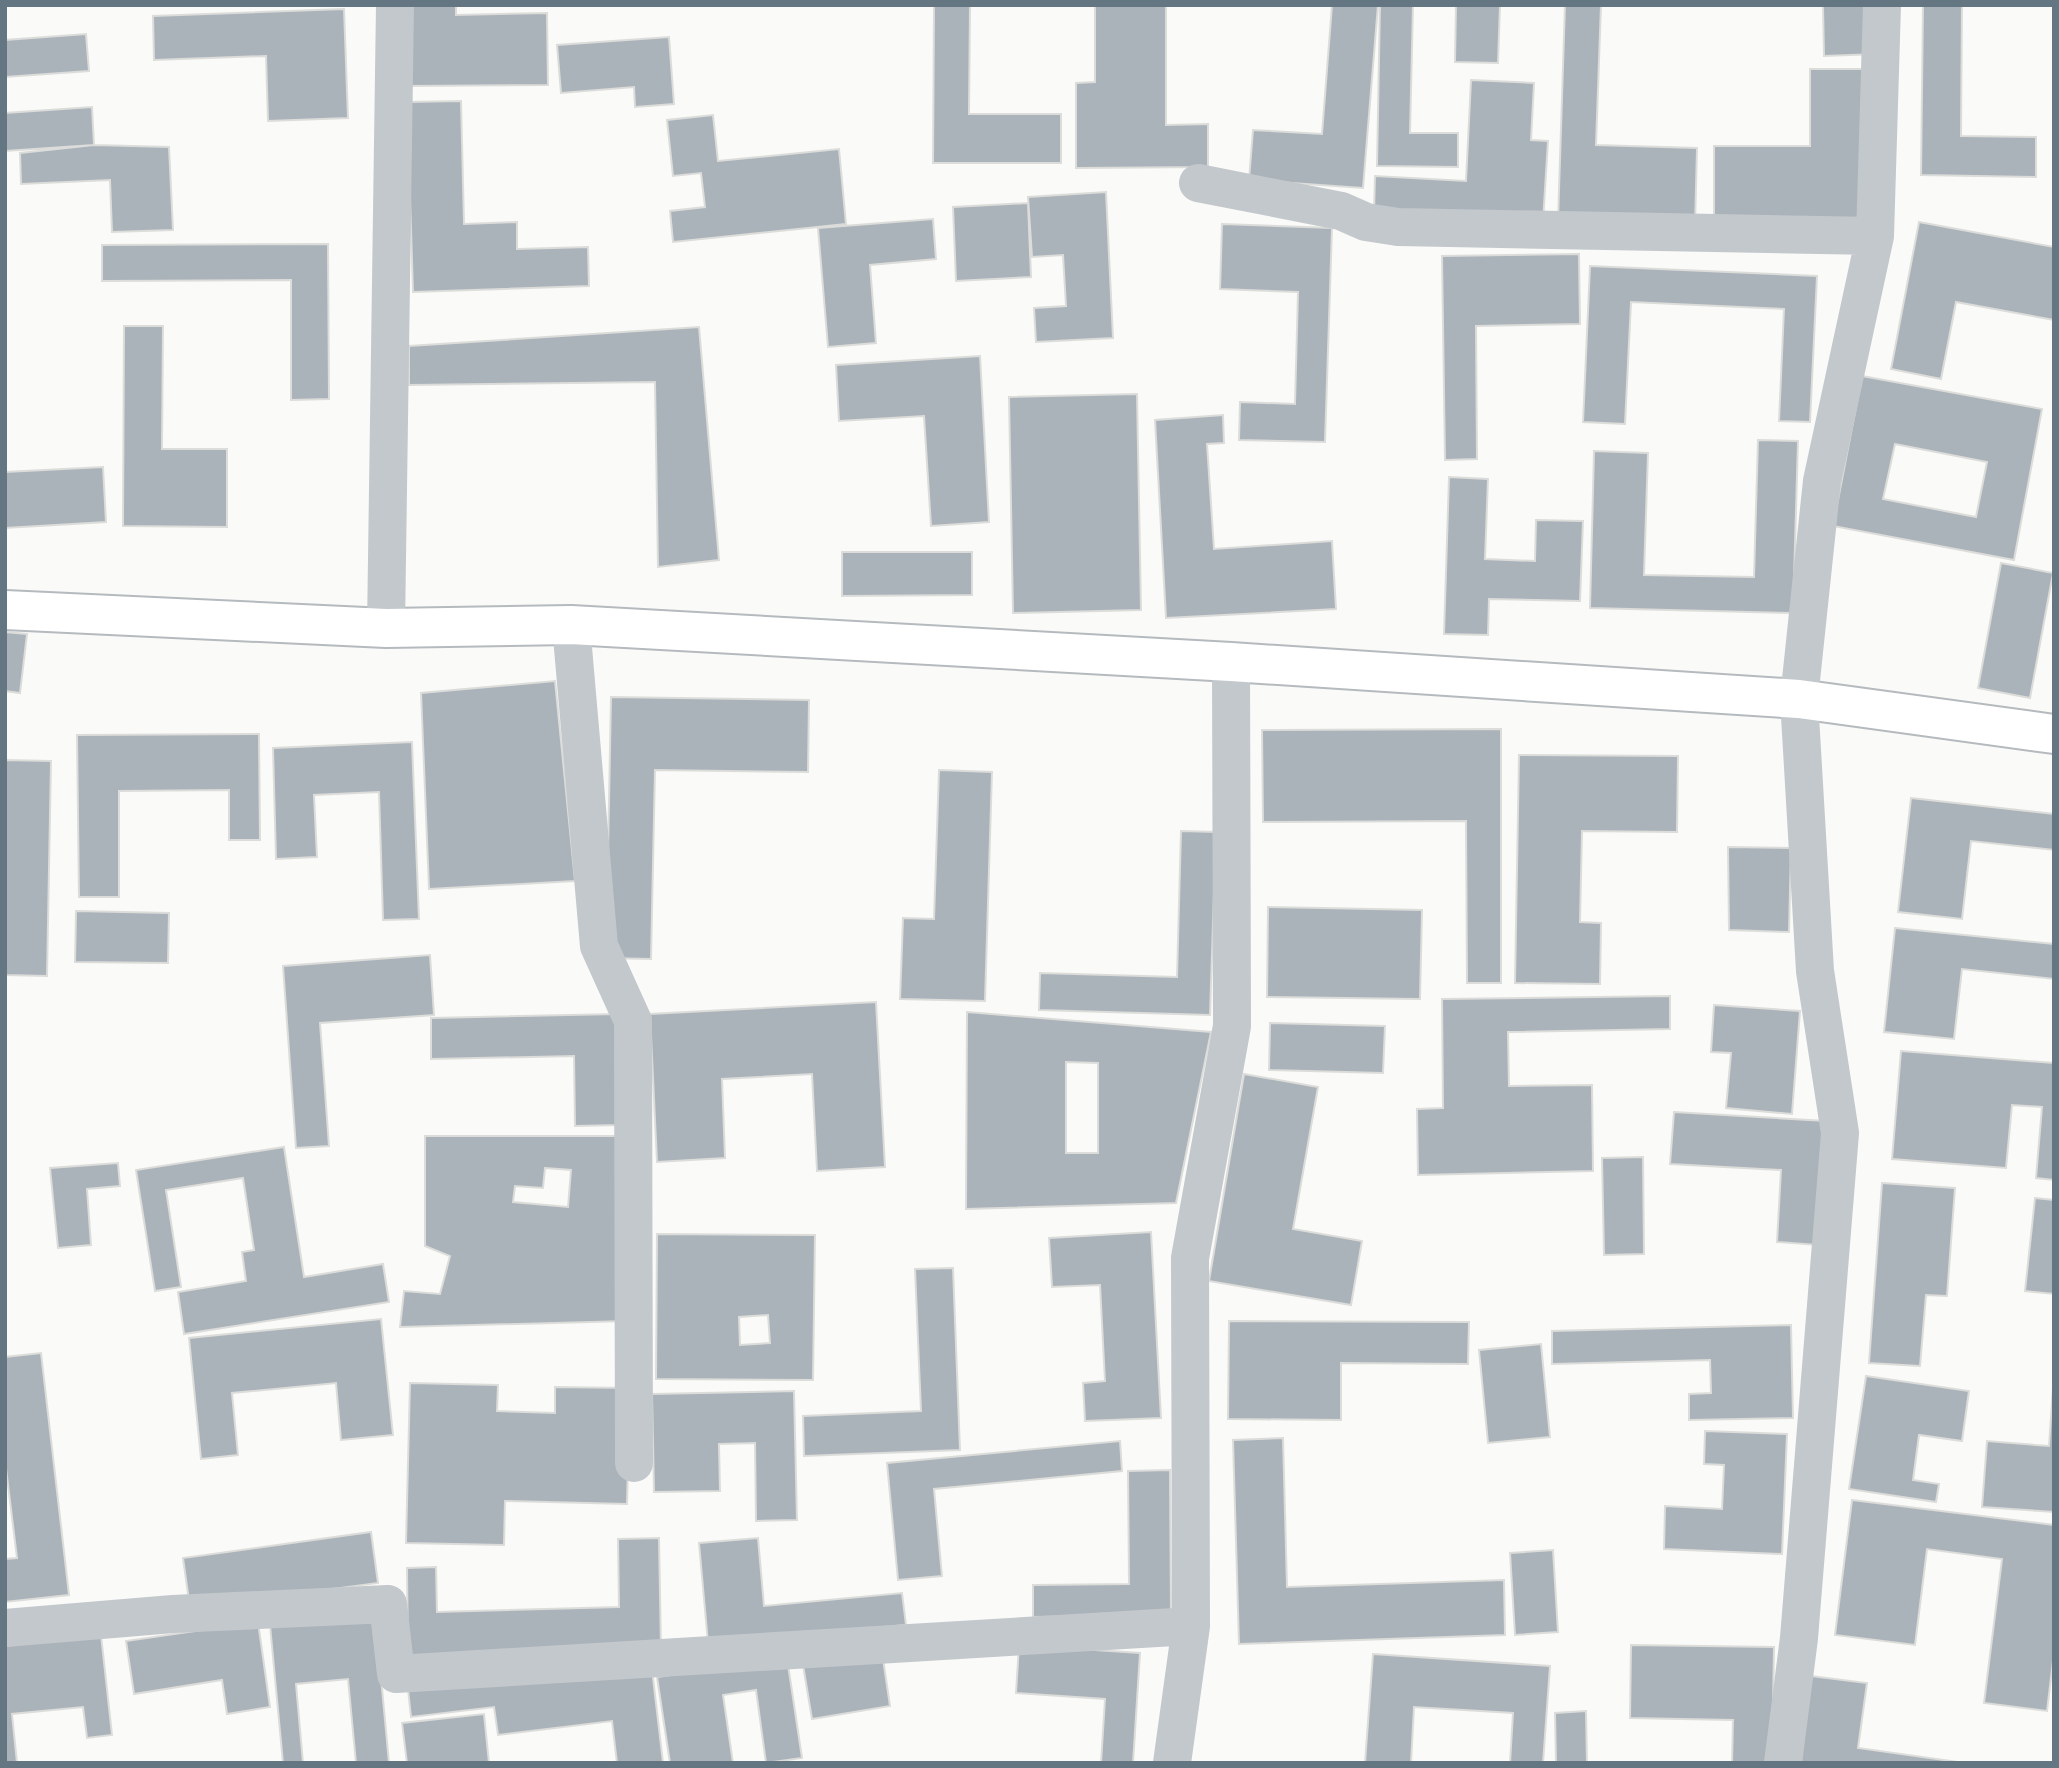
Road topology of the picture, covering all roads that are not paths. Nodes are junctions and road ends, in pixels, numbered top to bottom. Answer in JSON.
{"nodes":[{"id":1,"x":395,"y":5,"type":"edge"},
{"id":2,"x":1882,"y":5,"type":"edge"},
{"id":3,"x":1198,"y":183,"type":"dead end"},
{"id":4,"x":1875,"y":236,"type":"junction"},
{"id":5,"x":5,"y":610,"type":"edge"},
{"id":6,"x":571,"y":625,"type":"junction"},
{"id":7,"x":386,"y":628,"type":"junction"},
{"id":8,"x":1231,"y":662,"type":"junction"},
{"id":9,"x":1799,"y":699,"type":"junction"},
{"id":10,"x":2054,"y":734,"type":"edge"},
{"id":11,"x":635,"y":1463,"type":"dead end"},
{"id":12,"x":1191,"y":1626,"type":"junction"},
{"id":13,"x":5,"y":1628,"type":"edge"},
{"id":14,"x":1172,"y":1763,"type":"edge"},
{"id":15,"x":1783,"y":1763,"type":"edge"}],
"edges":[{"from":1,"to":7,"type":"street"},
{"from":2,"to":4,"type":"street"},
{"from":3,"to":4,"type":"street"},
{"from":4,"to":9,"type":"street"},
{"from":5,"to":7,"type":"main road"},
{"from":6,"to":7,"type":"main road"},
{"from":6,"to":8,"type":"main road"},
{"from":6,"to":11,"type":"street"},
{"from":8,"to":9,"type":"main road"},
{"from":8,"to":12,"type":"street"},
{"from":9,"to":10,"type":"main road"},
{"from":9,"to":15,"type":"street"},
{"from":12,"to":13,"type":"street"},
{"from":12,"to":14,"type":"street"}]}
